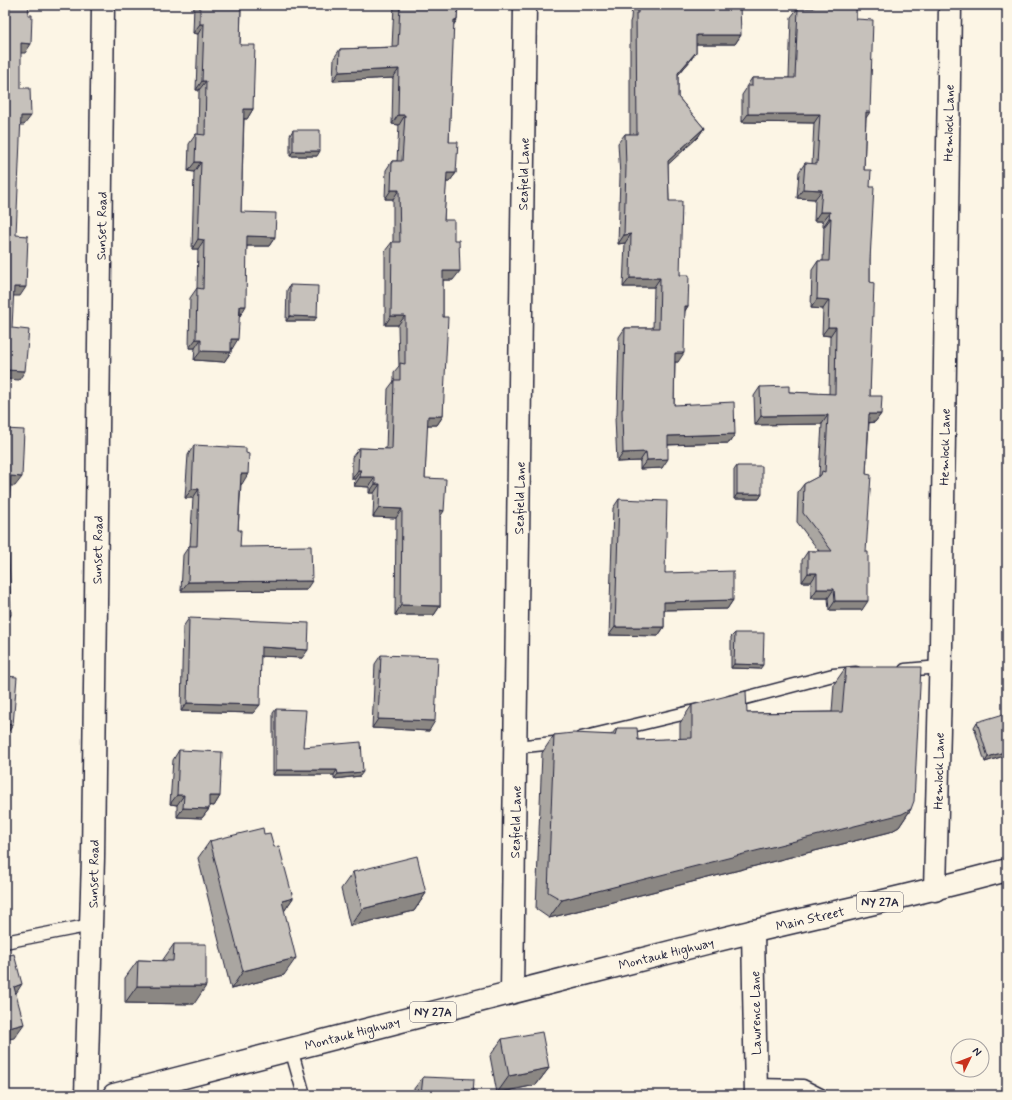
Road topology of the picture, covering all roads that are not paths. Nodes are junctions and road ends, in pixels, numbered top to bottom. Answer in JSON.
{"nodes":[{"id":1,"x":103,"y":5,"type":"edge"},
{"id":2,"x":525,"y":5,"type":"edge"},
{"id":3,"x":950,"y":5,"type":"edge"},
{"id":4,"x":940,"y":667,"type":"junction"},
{"id":5,"x":893,"y":671,"type":"edge"},
{"id":6,"x":871,"y":672,"type":"edge"},
{"id":7,"x":516,"y":747,"type":"junction"},
{"id":8,"x":1007,"y":870,"type":"edge"},
{"id":9,"x":935,"y":890,"type":"junction"},
{"id":10,"x":91,"y":925,"type":"junction"},
{"id":11,"x":753,"y":931,"type":"junction"},
{"id":12,"x":5,"y":942,"type":"edge"},
{"id":13,"x":512,"y":992,"type":"junction"},
{"id":14,"x":291,"y":1049,"type":"junction"},
{"id":15,"x":152,"y":1090,"type":"edge"},
{"id":16,"x":756,"y":1090,"type":"edge"},
{"id":17,"x":86,"y":1095,"type":"edge"},
{"id":18,"x":114,"y":1095,"type":"edge"},
{"id":19,"x":304,"y":1095,"type":"edge"},
{"id":20,"x":821,"y":1095,"type":"edge"}],
"edges":[{"from":1,"to":10,"type":"street","name":"Sunset Road"},
{"from":2,"to":7,"type":"street","name":"Seafield Lane"},
{"from":3,"to":4,"type":"street","name":"Hemlock Lane"},
{"from":4,"to":5,"type":"lane"},
{"from":4,"to":9,"type":"street","name":"Hemlock Lane"},
{"from":6,"to":7,"type":"lane"},
{"from":7,"to":13,"type":"street","name":"Seafield Lane"},
{"from":8,"to":9,"type":"street","name":"Main Street","number":"NY 27A"},
{"from":9,"to":11,"type":"street","name":"Main Street","number":"NY 27A"},
{"from":10,"to":12,"type":"lane"},
{"from":10,"to":17,"type":"street","name":"Sunset Road"},
{"from":11,"to":13,"type":"street","name":"Montauk Highway","number":"NY 27A"},
{"from":11,"to":16,"type":"street","name":"Lawrence Lane"},
{"from":13,"to":14,"type":"street","name":"Montauk Highway","number":"NY 27A"},
{"from":14,"to":15,"type":"street","name":"Montauk Highway","number":"NY 27A"},
{"from":14,"to":19,"type":"lane"},
{"from":15,"to":18,"type":"street","name":"Montauk Highway","number":"NY 27A"},
{"from":16,"to":20,"type":"lane"}]}
